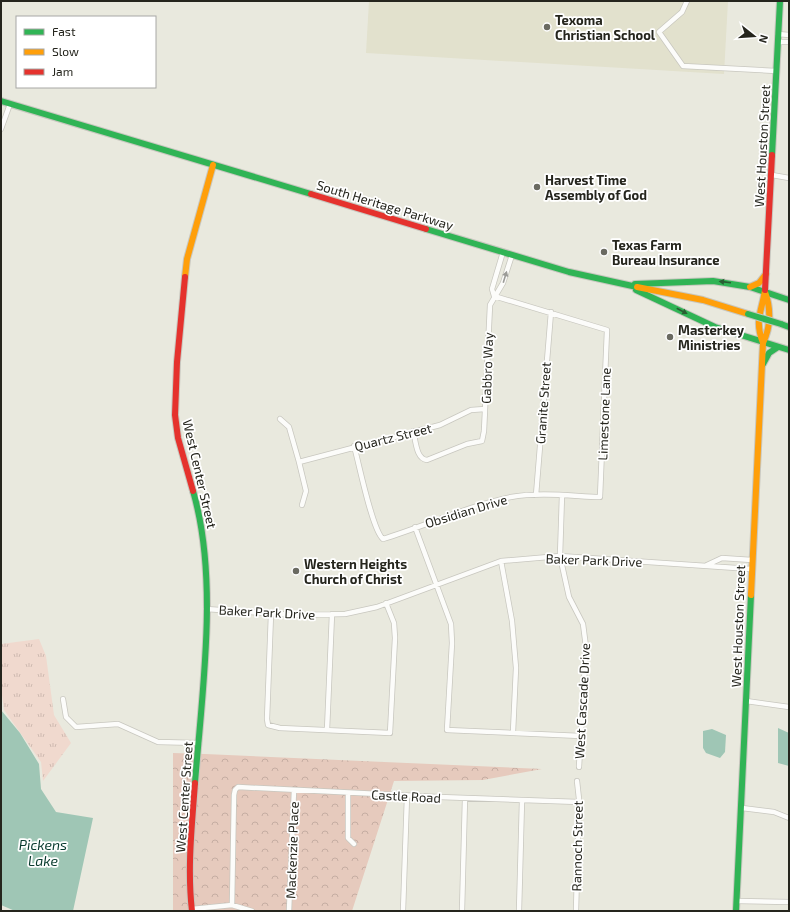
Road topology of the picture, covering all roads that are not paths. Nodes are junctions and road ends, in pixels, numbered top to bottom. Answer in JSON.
{"nodes":[{"id":1,"x":688,"y":1,"type":"edge"},
{"id":2,"x":780,"y":1,"type":"edge"},
{"id":3,"x":778,"y":34,"type":"junction"},
{"id":4,"x":789,"y":35,"type":"edge"},
{"id":5,"x":778,"y":42,"type":"junction"},
{"id":6,"x":789,"y":42,"type":"edge"},
{"id":7,"x":776,"y":71,"type":"junction"},
{"id":8,"x":1,"y":101,"type":"edge"},
{"id":9,"x":10,"y":104,"type":"junction"},
{"id":10,"x":1,"y":129,"type":"edge"},
{"id":11,"x":213,"y":165,"type":"junction"},
{"id":12,"x":772,"y":175,"type":"junction"},
{"id":13,"x":789,"y":178,"type":"edge"},
{"id":14,"x":503,"y":252,"type":"junction"},
{"id":15,"x":512,"y":255,"type":"junction"},
{"id":16,"x":766,"y":274,"type":"junction"},
{"id":17,"x":610,"y":282,"type":"junction"},
{"id":18,"x":750,"y":288,"type":"junction"},
{"id":19,"x":765,"y":292,"type":"junction"},
{"id":20,"x":494,"y":296,"type":"junction"},
{"id":21,"x":789,"y":300,"type":"edge"},
{"id":22,"x":551,"y":312,"type":"junction"},
{"id":23,"x":789,"y":327,"type":"edge"},
{"id":24,"x":763,"y":343,"type":"junction"},
{"id":25,"x":778,"y":347,"type":"junction"},
{"id":26,"x":789,"y":350,"type":"edge"},
{"id":27,"x":762,"y":366,"type":"junction"},
{"id":28,"x":486,"y":409,"type":"junction"},
{"id":29,"x":280,"y":419,"type":"dead end"},
{"id":30,"x":413,"y":432,"type":"junction"},
{"id":31,"x":354,"y":446,"type":"junction"},
{"id":32,"x":299,"y":462,"type":"junction"},
{"id":33,"x":536,"y":495,"type":"junction"},
{"id":34,"x":562,"y":495,"type":"junction"},
{"id":35,"x":600,"y":497,"type":"joint"},
{"id":36,"x":302,"y":505,"type":"dead end"},
{"id":37,"x":415,"y":527,"type":"junction"},
{"id":38,"x":560,"y":556,"type":"junction"},
{"id":39,"x":752,"y":560,"type":"junction"},
{"id":40,"x":501,"y":561,"type":"junction"},
{"id":41,"x":706,"y":566,"type":"junction"},
{"id":42,"x":751,"y":569,"type":"junction"},
{"id":43,"x":436,"y":584,"type":"junction"},
{"id":44,"x":386,"y":603,"type":"junction"},
{"id":45,"x":206,"y":609,"type":"junction"},
{"id":46,"x":272,"y":614,"type":"junction"},
{"id":47,"x":332,"y":614,"type":"junction"},
{"id":48,"x":63,"y":699,"type":"dead end"},
{"id":49,"x":746,"y":701,"type":"junction"},
{"id":50,"x":789,"y":707,"type":"edge"},
{"id":51,"x":327,"y":730,"type":"junction"},
{"id":52,"x":513,"y":732,"type":"junction"},
{"id":53,"x":581,"y":736,"type":"junction"},
{"id":54,"x":199,"y":743,"type":"junction"},
{"id":55,"x":579,"y":767,"type":"dead end"},
{"id":56,"x":577,"y":781,"type":"dead end"},
{"id":57,"x":294,"y":790,"type":"junction"},
{"id":58,"x":348,"y":792,"type":"junction"},
{"id":59,"x":407,"y":796,"type":"junction"},
{"id":60,"x":465,"y":798,"type":"junction"},
{"id":61,"x":522,"y":800,"type":"junction"},
{"id":62,"x":579,"y":802,"type":"junction"},
{"id":63,"x":742,"y":808,"type":"junction"},
{"id":64,"x":789,"y":818,"type":"edge"},
{"id":65,"x":354,"y":844,"type":"dead end"},
{"id":66,"x":737,"y":900,"type":"junction"},
{"id":67,"x":789,"y":902,"type":"edge"},
{"id":68,"x":232,"y":905,"type":"junction"},
{"id":69,"x":192,"y":910,"type":"edge"},
{"id":70,"x":252,"y":911,"type":"edge"},
{"id":71,"x":289,"y":911,"type":"edge"},
{"id":72,"x":403,"y":911,"type":"edge"},
{"id":73,"x":462,"y":911,"type":"edge"},
{"id":74,"x":519,"y":911,"type":"edge"},
{"id":75,"x":576,"y":911,"type":"edge"},
{"id":76,"x":736,"y":911,"type":"edge"}],
"edges":[{"from":1,"to":7,"type":"street"},
{"from":2,"to":3,"type":"main road","name":"West Houston Street"},
{"from":3,"to":4,"type":"street"},
{"from":3,"to":5,"type":"main road","name":"West Houston Street"},
{"from":5,"to":6,"type":"street"},
{"from":5,"to":7,"type":"main road","name":"West Houston Street"},
{"from":7,"to":12,"type":"main road","name":"West Houston Street"},
{"from":8,"to":9,"type":"main road","name":"South Heritage Parkway"},
{"from":9,"to":10,"type":"street"},
{"from":9,"to":11,"type":"main road","name":"South Heritage Parkway"},
{"from":11,"to":14,"type":"main road","name":"South Heritage Parkway"},
{"from":11,"to":45,"type":"main road","name":"West Center Street"},
{"from":12,"to":13,"type":"street"},
{"from":12,"to":16,"type":"main road","name":"West Houston Street"},
{"from":14,"to":15,"type":"main road","name":"South Heritage Parkway"},
{"from":14,"to":20,"type":"street","name":"Gabbro Way"},
{"from":15,"to":17,"type":"main road","name":"South Heritage Parkway"},
{"from":20,"to":15,"type":"street","name":"Gabbro Way","one_way":true},
{"from":16,"to":18,"type":"main road"},
{"from":16,"to":19,"type":"main road","name":"West Houston Street"},
{"from":18,"to":17,"type":"main road","one_way":true},
{"from":17,"to":23,"type":"main road","name":"South Heritage Parkway","bridge":true},
{"from":17,"to":24,"type":"main road","one_way":true},
{"from":18,"to":19,"type":"main road"},
{"from":19,"to":21,"type":"main road"},
{"from":19,"to":24,"type":"main road","name":"West Houston Street"},
{"from":20,"to":22,"type":"street"},
{"from":20,"to":28,"type":"street","name":"Gabbro Way"},
{"from":22,"to":33,"type":"street","name":"Granite Street"},
{"from":22,"to":35,"type":"street","name":"Limestone Lane"},
{"from":24,"to":25,"type":"main road"},
{"from":24,"to":27,"type":"main road","name":"West Houston Street"},
{"from":25,"to":26,"type":"main road"},
{"from":25,"to":27,"type":"main road"},
{"from":27,"to":39,"type":"main road","name":"West Houston Street"},
{"from":28,"to":30,"type":"street","name":"Quartz Street"},
{"from":28,"to":30,"type":"street","name":"Gabbro Way"},
{"from":29,"to":32,"type":"street"},
{"from":30,"to":31,"type":"street","name":"Quartz Street"},
{"from":31,"to":32,"type":"street","name":"Quartz Street"},
{"from":31,"to":37,"type":"street","name":"Obsidian Drive"},
{"from":32,"to":36,"type":"street"},
{"from":33,"to":34,"type":"street","name":"Obsidian Drive"},
{"from":33,"to":37,"type":"street","name":"Obsidian Drive"},
{"from":34,"to":35,"type":"street","name":"Obsidian Drive"},
{"from":34,"to":38,"type":"street","name":"West Cascade Drive"},
{"from":37,"to":43,"type":"street"},
{"from":38,"to":40,"type":"street","name":"Baker Park Drive"},
{"from":38,"to":41,"type":"street","name":"Baker Park Drive"},
{"from":38,"to":53,"type":"street","name":"West Cascade Drive"},
{"from":39,"to":41,"type":"street"},
{"from":39,"to":42,"type":"main road","name":"West Houston Street"},
{"from":40,"to":43,"type":"street","name":"Baker Park Drive"},
{"from":40,"to":52,"type":"street"},
{"from":41,"to":42,"type":"street","name":"Baker Park Drive"},
{"from":42,"to":49,"type":"main road","name":"West Houston Street"},
{"from":43,"to":44,"type":"street","name":"Baker Park Drive"},
{"from":43,"to":52,"type":"street"},
{"from":44,"to":47,"type":"street","name":"Baker Park Drive"},
{"from":44,"to":51,"type":"street"},
{"from":45,"to":46,"type":"street","name":"Baker Park Drive"},
{"from":45,"to":54,"type":"main road","name":"West Center Street"},
{"from":46,"to":47,"type":"street","name":"Baker Park Drive"},
{"from":46,"to":51,"type":"street"},
{"from":47,"to":51,"type":"street"},
{"from":48,"to":54,"type":"street"},
{"from":49,"to":50,"type":"street"},
{"from":49,"to":63,"type":"main road","name":"West Houston Street"},
{"from":52,"to":53,"type":"street"},
{"from":53,"to":55,"type":"street","name":"West Cascade Drive"},
{"from":54,"to":69,"type":"main road","name":"West Center Street"},
{"from":56,"to":62,"type":"street","name":"Rannoch Street"},
{"from":57,"to":58,"type":"street","name":"Castle Road"},
{"from":57,"to":68,"type":"street","name":"Castle Road"},
{"from":57,"to":71,"type":"street","name":"Mackenzie Place"},
{"from":58,"to":59,"type":"street","name":"Castle Road"},
{"from":58,"to":65,"type":"street"},
{"from":59,"to":60,"type":"street","name":"Castle Road"},
{"from":59,"to":72,"type":"street"},
{"from":60,"to":61,"type":"street","name":"Castle Road"},
{"from":60,"to":73,"type":"street"},
{"from":61,"to":62,"type":"street","name":"Castle Road"},
{"from":61,"to":74,"type":"street"},
{"from":62,"to":75,"type":"street","name":"Rannoch Street"},
{"from":63,"to":64,"type":"street"},
{"from":63,"to":66,"type":"main road","name":"West Houston Street"},
{"from":66,"to":67,"type":"street"},
{"from":66,"to":76,"type":"main road","name":"West Houston Street"},
{"from":68,"to":69,"type":"street"},
{"from":68,"to":70,"type":"street"}]}
